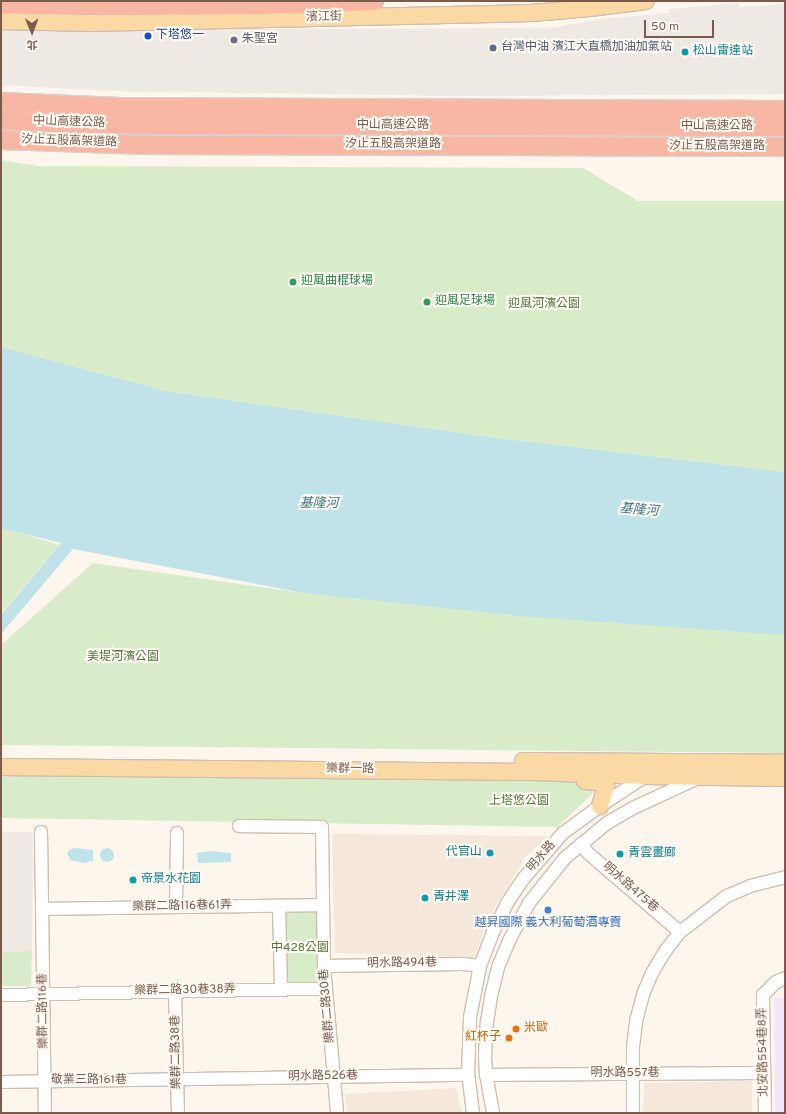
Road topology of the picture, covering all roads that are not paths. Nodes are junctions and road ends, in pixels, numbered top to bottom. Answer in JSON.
{"nodes":[{"id":1,"x":374,"y":1,"type":"edge"},
{"id":2,"x":646,"y":1,"type":"edge"},
{"id":3,"x":1,"y":4,"type":"edge"},
{"id":4,"x":590,"y":5,"type":"edge"},
{"id":5,"x":1,"y":21,"type":"edge"},
{"id":6,"x":1,"y":102,"type":"edge"},
{"id":7,"x":785,"y":110,"type":"edge"},
{"id":8,"x":1,"y":120,"type":"edge"},
{"id":9,"x":785,"y":127,"type":"edge"},
{"id":10,"x":1,"y":140,"type":"edge"},
{"id":11,"x":785,"y":147,"type":"edge"},
{"id":12,"x":1,"y":756,"type":"edge"},
{"id":13,"x":673,"y":762,"type":"junction"},
{"id":14,"x":785,"y":763,"type":"edge"},
{"id":15,"x":1,"y":767,"type":"edge"},
{"id":16,"x":533,"y":772,"type":"junction"},
{"id":17,"x":646,"y":776,"type":"junction"},
{"id":18,"x":700,"y":777,"type":"junction"},
{"id":19,"x":785,"y":778,"type":"edge"},
{"id":20,"x":600,"y":806,"type":"junction"},
{"id":21,"x":239,"y":826,"type":"dead end"},
{"id":22,"x":41,"y":832,"type":"dead end"},
{"id":23,"x":177,"y":833,"type":"dead end"},
{"id":24,"x":581,"y":844,"type":"junction"},
{"id":25,"x":785,"y":877,"type":"edge"},
{"id":26,"x":323,"y":905,"type":"junction"},
{"id":27,"x":279,"y":906,"type":"junction"},
{"id":28,"x":176,"y":907,"type":"junction"},
{"id":29,"x":42,"y":909,"type":"junction"},
{"id":30,"x":680,"y":932,"type":"junction"},
{"id":31,"x":324,"y":966,"type":"junction"},
{"id":32,"x":480,"y":966,"type":"junction"},
{"id":33,"x":785,"y":978,"type":"edge"},
{"id":34,"x":281,"y":989,"type":"junction"},
{"id":35,"x":326,"y":989,"type":"junction"},
{"id":36,"x":175,"y":992,"type":"junction"},
{"id":37,"x":43,"y":994,"type":"junction"},
{"id":38,"x":1,"y":995,"type":"edge"},
{"id":39,"x":764,"y":1073,"type":"junction"},
{"id":40,"x":632,"y":1074,"type":"junction"},
{"id":41,"x":468,"y":1075,"type":"junction"},
{"id":42,"x":486,"y":1075,"type":"junction"},
{"id":43,"x":334,"y":1076,"type":"junction"},
{"id":44,"x":178,"y":1080,"type":"junction"},
{"id":45,"x":45,"y":1081,"type":"junction"},
{"id":46,"x":1,"y":1082,"type":"edge"},
{"id":47,"x":45,"y":1113,"type":"edge"},
{"id":48,"x":178,"y":1113,"type":"edge"},
{"id":49,"x":338,"y":1113,"type":"edge"},
{"id":50,"x":473,"y":1113,"type":"edge"},
{"id":51,"x":493,"y":1113,"type":"edge"},
{"id":52,"x":633,"y":1113,"type":"edge"},
{"id":53,"x":765,"y":1113,"type":"edge"}],
"edges":[{"from":1,"to":3,"type":"highway"},
{"from":2,"to":4,"type":"main road","name":"濱江街"},
{"from":4,"to":5,"type":"main road","name":"濱江街"},
{"from":6,"to":7,"type":"highway","name":"中山高速公路","bridge":true},
{"from":8,"to":9,"type":"highway","name":"中山高速公路","bridge":true},
{"from":10,"to":11,"type":"highway","name":"汐止五股高架道路","bridge":true},
{"from":12,"to":13,"type":"main road","name":"樂群一路"},
{"from":13,"to":14,"type":"main road","name":"明水路"},
{"from":13,"to":17,"type":"street","name":"明水路"},
{"from":15,"to":16,"type":"main road","name":"樂群一路"},
{"from":16,"to":17,"type":"main road","name":"樂群一路"},
{"from":16,"to":20,"type":"main road"},
{"from":17,"to":18,"type":"main road","name":"樂群一路"},
{"from":17,"to":20,"type":"street","name":"明水路"},
{"from":18,"to":19,"type":"main road","name":"明水路"},
{"from":18,"to":24,"type":"street","name":"明水路"},
{"from":20,"to":32,"type":"street","name":"明水路"},
{"from":21,"to":26,"type":"street","name":"樂群二路30巷"},
{"from":22,"to":29,"type":"street","name":"樂群二路116巷"},
{"from":23,"to":28,"type":"street"},
{"from":24,"to":30,"type":"street","name":"明水路475巷"},
{"from":24,"to":42,"type":"street","name":"明水路"},
{"from":25,"to":30,"type":"street"},
{"from":26,"to":27,"type":"street","name":"樂群二路116巷61弄"},
{"from":26,"to":31,"type":"street","name":"樂群二路30巷"},
{"from":27,"to":28,"type":"street","name":"樂群二路116巷61弄"},
{"from":27,"to":34,"type":"street"},
{"from":28,"to":29,"type":"street","name":"樂群二路116巷61弄"},
{"from":29,"to":37,"type":"street","name":"樂群二路116巷"},
{"from":30,"to":40,"type":"street"},
{"from":31,"to":32,"type":"street","name":"明水路494巷"},
{"from":31,"to":35,"type":"street","name":"樂群二路30巷"},
{"from":32,"to":41,"type":"street","name":"明水路"},
{"from":33,"to":39,"type":"street","name":"北安路554巷8弄"},
{"from":34,"to":35,"type":"street","name":"樂群二路30巷38弄"},
{"from":34,"to":36,"type":"street","name":"樂群二路30巷38弄"},
{"from":35,"to":43,"type":"street","name":"樂群二路30巷"},
{"from":36,"to":37,"type":"street","name":"樂群二路30巷38弄"},
{"from":36,"to":44,"type":"street","name":"樂群二路38巷"},
{"from":37,"to":38,"type":"street","name":"樂群二路30巷38弄"},
{"from":37,"to":45,"type":"street","name":"樂群二路116巷"},
{"from":39,"to":40,"type":"street","name":"明水路557巷"},
{"from":39,"to":53,"type":"street","name":"北安路554巷8弄"},
{"from":40,"to":42,"type":"street","name":"明水路557巷"},
{"from":40,"to":52,"type":"street"},
{"from":41,"to":43,"type":"street","name":"明水路526巷"},
{"from":41,"to":50,"type":"street","name":"明水路"},
{"from":42,"to":51,"type":"street","name":"明水路"},
{"from":43,"to":44,"type":"street","name":"明水路526巷"},
{"from":43,"to":49,"type":"street","name":"樂群二路30巷"},
{"from":44,"to":45,"type":"street","name":"敬業三路161巷"},
{"from":44,"to":48,"type":"street","name":"樂群二路38巷"},
{"from":45,"to":46,"type":"street","name":"敬業三路161巷"},
{"from":45,"to":47,"type":"street","name":"樂群二路116巷"}]}
